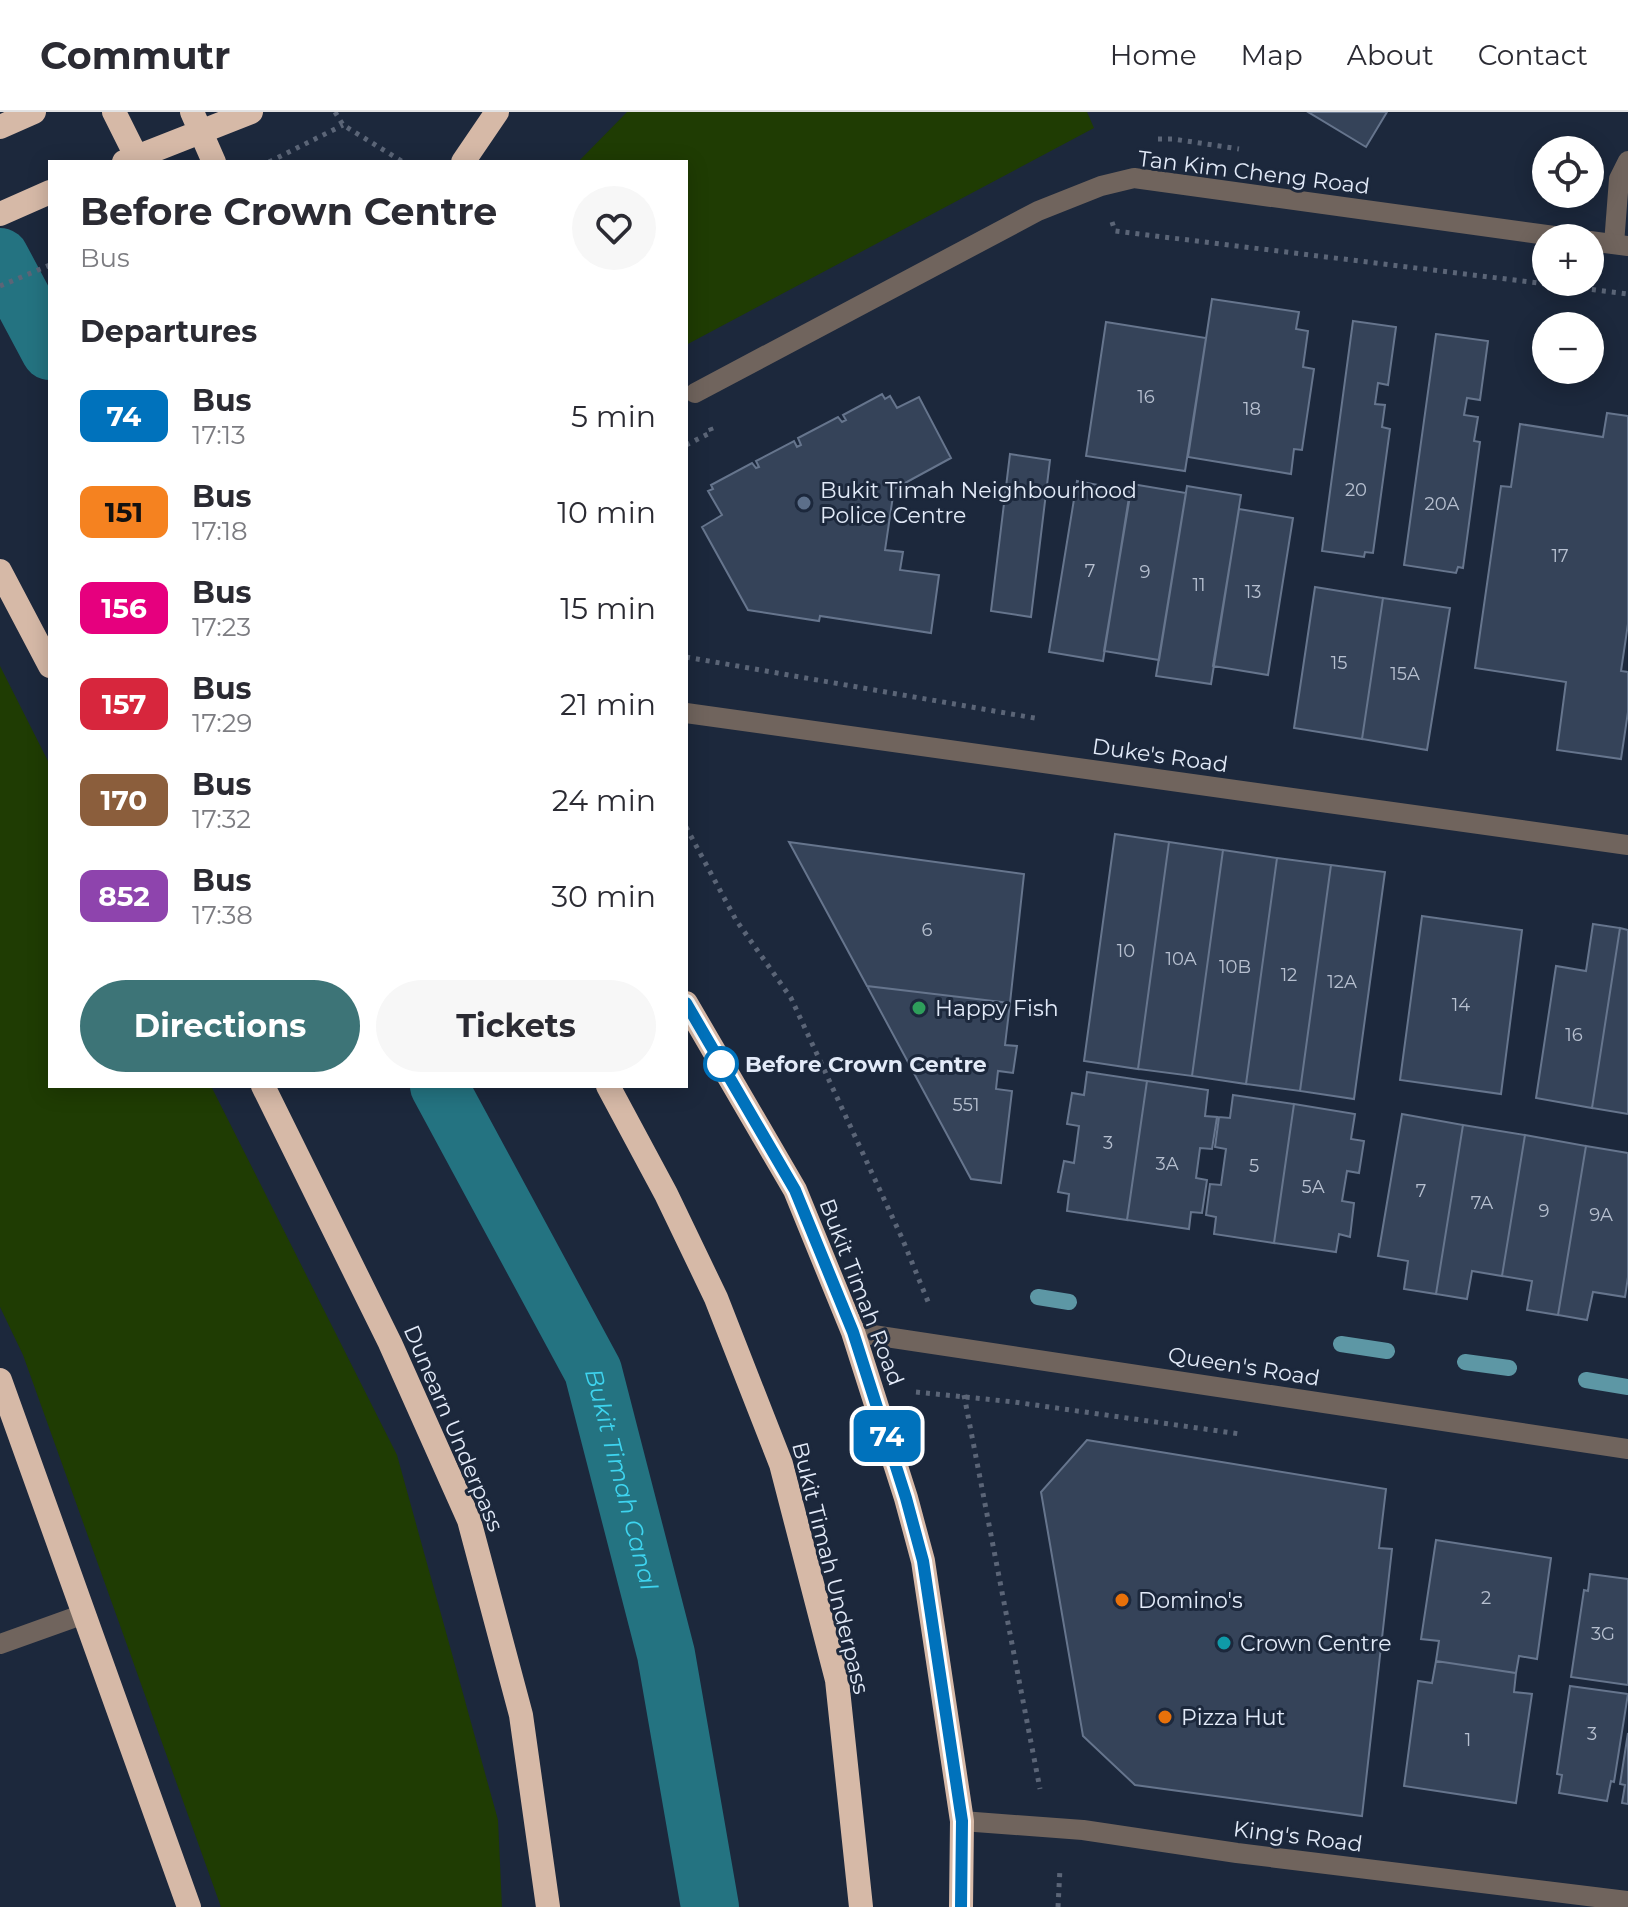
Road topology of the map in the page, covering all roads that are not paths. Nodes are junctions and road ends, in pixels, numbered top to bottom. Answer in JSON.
{"nodes":[{"id":1,"x":34,"y":112,"type":"edge"},
{"id":2,"x":114,"y":112,"type":"edge"},
{"id":3,"x":251,"y":112,"type":"edge"},
{"id":4,"x":497,"y":112,"type":"edge"},
{"id":5,"x":197,"y":122,"type":"edge"},
{"id":6,"x":0,"y":127,"type":"edge"},
{"id":7,"x":128,"y":160,"type":"edge"},
{"id":8,"x":138,"y":160,"type":"edge"},
{"id":9,"x":213,"y":160,"type":"edge"},
{"id":10,"x":464,"y":160,"type":"edge"},
{"id":11,"x":1628,"y":161,"type":"edge"},
{"id":12,"x":48,"y":193,"type":"edge"},
{"id":13,"x":0,"y":214,"type":"edge"},
{"id":14,"x":1532,"y":233,"type":"edge"},
{"id":15,"x":1621,"y":245,"type":"edge"},
{"id":16,"x":695,"y":393,"type":"dead end"},
{"id":17,"x":0,"y":571,"type":"edge"},
{"id":18,"x":48,"y":662,"type":"edge"},
{"id":19,"x":688,"y":713,"type":"edge"},
{"id":20,"x":1628,"y":845,"type":"edge"},
{"id":21,"x":688,"y":1006,"type":"edge"},
{"id":22,"x":264,"y":1088,"type":"edge"},
{"id":23,"x":609,"y":1088,"type":"edge"},
{"id":24,"x":853,"y":1332,"type":"junction"},
{"id":25,"x":0,"y":1380,"type":"edge"},
{"id":26,"x":1628,"y":1449,"type":"edge"},
{"id":27,"x":84,"y":1614,"type":"junction"},
{"id":28,"x":0,"y":1644,"type":"edge"},
{"id":29,"x":962,"y":1821,"type":"junction"},
{"id":30,"x":1628,"y":1901,"type":"edge"},
{"id":31,"x":189,"y":1907,"type":"edge"},
{"id":32,"x":548,"y":1907,"type":"edge"},
{"id":33,"x":861,"y":1907,"type":"edge"},
{"id":34,"x":961,"y":1907,"type":"edge"}],
"edges":[{"from":1,"to":6,"type":"highway"},
{"from":2,"to":8,"type":"highway"},
{"from":3,"to":5,"type":"highway"},
{"from":4,"to":10,"type":"highway"},
{"from":5,"to":7,"type":"highway"},
{"from":5,"to":9,"type":"highway"},
{"from":11,"to":15,"type":"street"},
{"from":12,"to":13,"type":"highway"},
{"from":14,"to":16,"type":"street","name":"Tan Kim Cheng Road"},
{"from":17,"to":18,"type":"highway"},
{"from":19,"to":20,"type":"street","name":"Duke's Road"},
{"from":21,"to":24,"type":"highway","name":"Bukit Timah Road"},
{"from":22,"to":32,"type":"highway","name":"Dunearn Underpass"},
{"from":23,"to":33,"type":"highway","name":"Bukit Timah Underpass"},
{"from":24,"to":26,"type":"street","name":"Queen's Road"},
{"from":24,"to":29,"type":"highway","name":"Bukit Timah Road"},
{"from":25,"to":27,"type":"highway"},
{"from":27,"to":28,"type":"street"},
{"from":27,"to":31,"type":"highway"},
{"from":29,"to":30,"type":"street","name":"King's Road"},
{"from":29,"to":34,"type":"highway","name":"Bukit Timah Road"}]}
